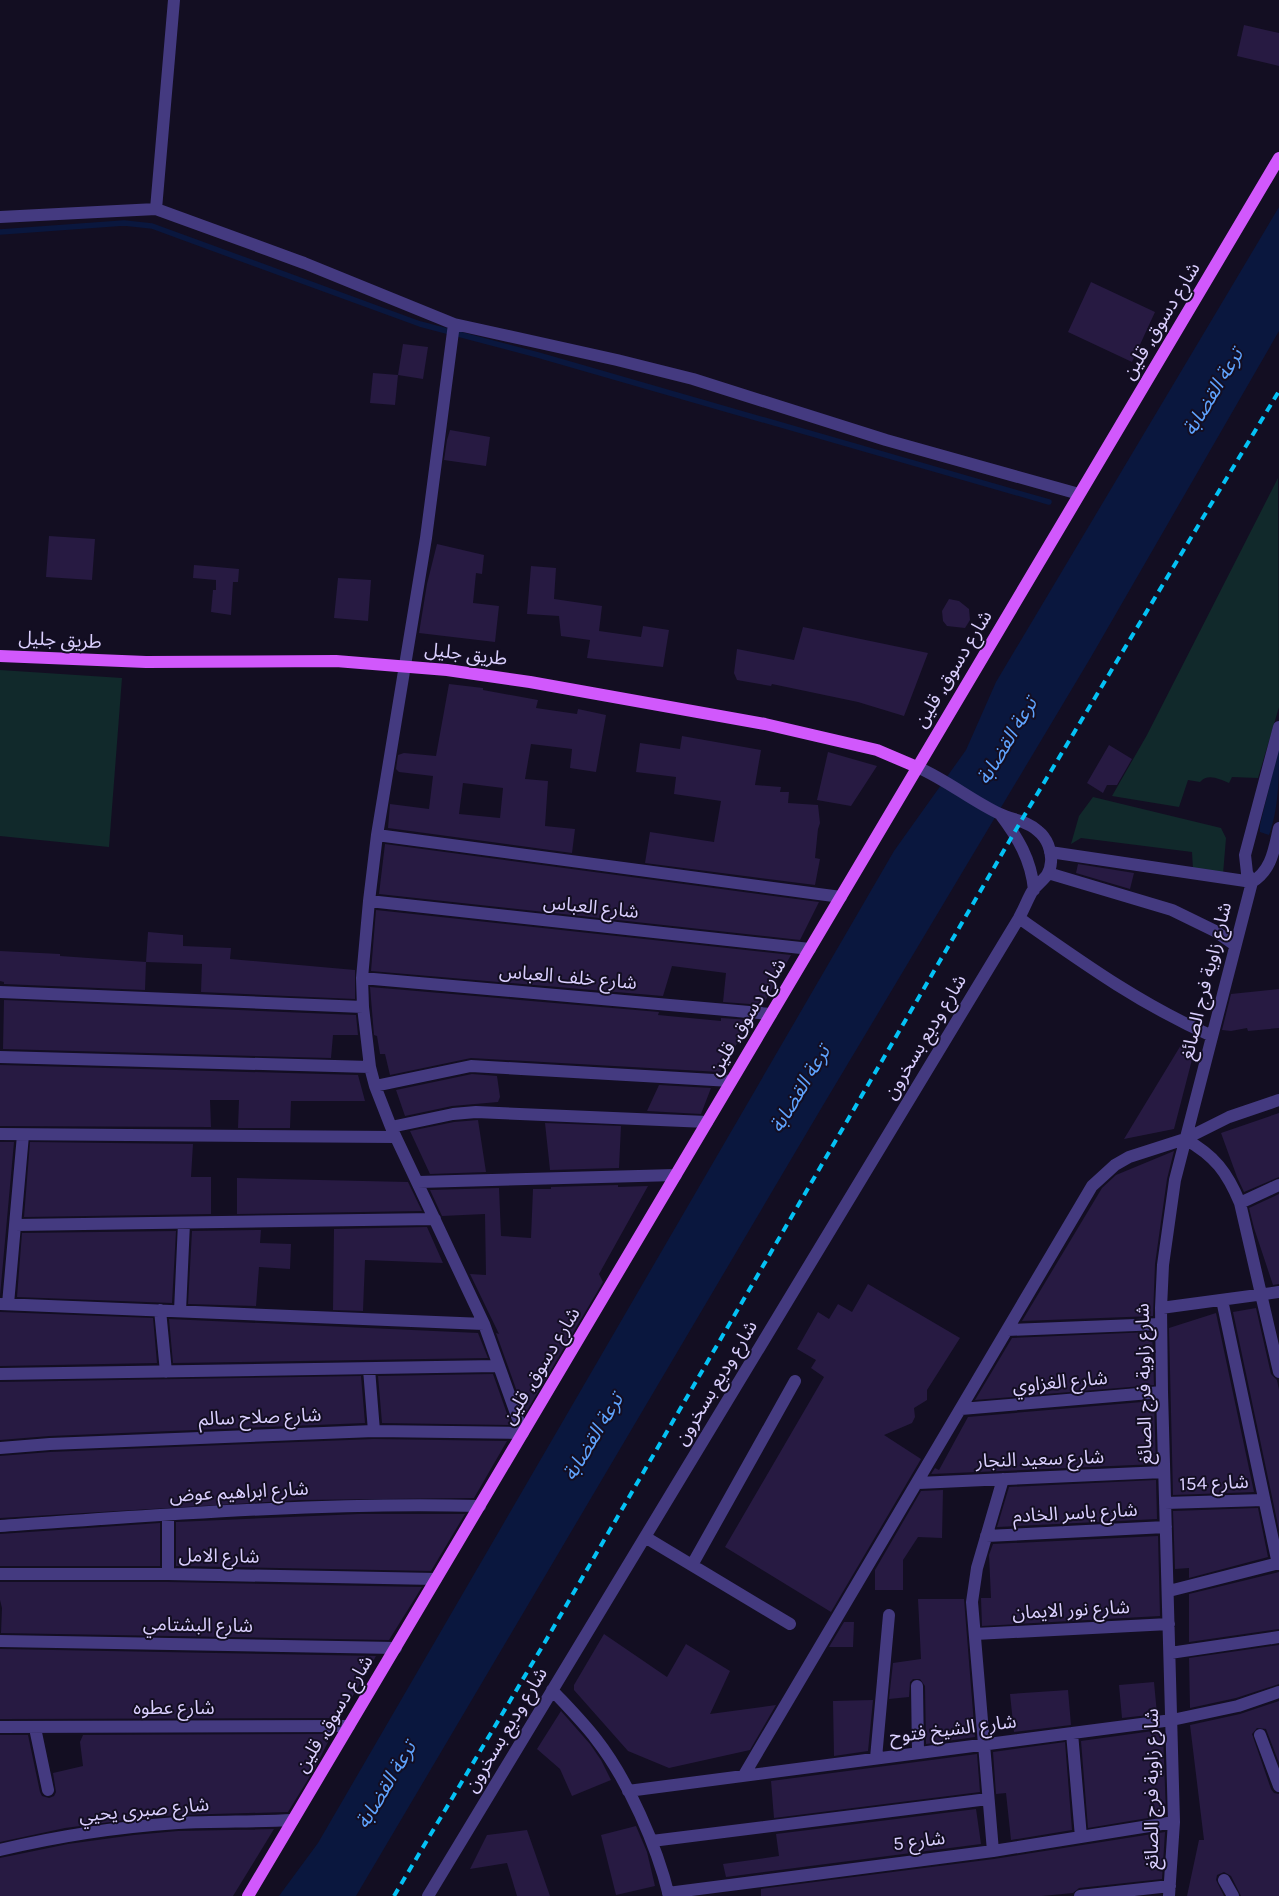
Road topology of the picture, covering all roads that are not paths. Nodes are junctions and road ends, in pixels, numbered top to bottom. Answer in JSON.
{"nodes":[{"id":1,"x":174,"y":0,"type":"edge"},
{"id":2,"x":1279,"y":158,"type":"edge"},
{"id":3,"x":156,"y":209,"type":"junction"},
{"id":4,"x":0,"y":217,"type":"edge"},
{"id":5,"x":454,"y":324,"type":"junction"},
{"id":6,"x":1079,"y":494,"type":"junction"},
{"id":7,"x":0,"y":656,"type":"edge"},
{"id":8,"x":406,"y":666,"type":"junction"},
{"id":9,"x":1279,"y":727,"type":"edge"},
{"id":10,"x":917,"y":767,"type":"junction"},
{"id":11,"x":1000,"y":814,"type":"junction"},
{"id":12,"x":1279,"y":828,"type":"edge"},
{"id":13,"x":377,"y":835,"type":"junction"},
{"id":14,"x":1050,"y":852,"type":"junction"},
{"id":15,"x":1048,"y":873,"type":"junction"},
{"id":16,"x":1252,"y":882,"type":"junction"},
{"id":17,"x":1034,"y":890,"type":"junction"},
{"id":18,"x":841,"y":897,"type":"junction"},
{"id":19,"x":369,"y":901,"type":"junction"},
{"id":20,"x":1019,"y":918,"type":"junction"},
{"id":21,"x":1235,"y":945,"type":"junction"},
{"id":22,"x":810,"y":949,"type":"junction"},
{"id":23,"x":362,"y":978,"type":"junction"},
{"id":24,"x":0,"y":992,"type":"edge"},
{"id":25,"x":363,"y":1007,"type":"junction"},
{"id":26,"x":771,"y":1014,"type":"junction"},
{"id":27,"x":1212,"y":1036,"type":"junction"},
{"id":28,"x":0,"y":1057,"type":"edge"},
{"id":29,"x":370,"y":1067,"type":"junction"},
{"id":30,"x":731,"y":1081,"type":"junction"},
{"id":31,"x":375,"y":1086,"type":"junction"},
{"id":32,"x":1279,"y":1100,"type":"edge"},
{"id":33,"x":707,"y":1122,"type":"junction"},
{"id":34,"x":393,"y":1132,"type":"junction"},
{"id":35,"x":0,"y":1134,"type":"edge"},
{"id":36,"x":23,"y":1135,"type":"junction"},
{"id":37,"x":1185,"y":1139,"type":"junction"},
{"id":38,"x":676,"y":1175,"type":"junction"},
{"id":39,"x":418,"y":1182,"type":"junction"},
{"id":40,"x":1279,"y":1185,"type":"edge"},
{"id":41,"x":1240,"y":1203,"type":"junction"},
{"id":42,"x":435,"y":1219,"type":"junction"},
{"id":43,"x":184,"y":1223,"type":"junction"},
{"id":44,"x":15,"y":1225,"type":"junction"},
{"id":45,"x":1279,"y":1292,"type":"edge"},
{"id":46,"x":1261,"y":1295,"type":"junction"},
{"id":47,"x":1222,"y":1300,"type":"junction"},
{"id":48,"x":4,"y":1304,"type":"edge"},
{"id":49,"x":1161,"y":1308,"type":"junction"},
{"id":50,"x":160,"y":1310,"type":"junction"},
{"id":51,"x":180,"y":1311,"type":"junction"},
{"id":52,"x":484,"y":1324,"type":"junction"},
{"id":53,"x":1161,"y":1324,"type":"junction"},
{"id":54,"x":1007,"y":1330,"type":"junction"},
{"id":55,"x":498,"y":1366,"type":"junction"},
{"id":56,"x":369,"y":1369,"type":"junction"},
{"id":57,"x":166,"y":1372,"type":"junction"},
{"id":58,"x":1279,"y":1372,"type":"edge"},
{"id":59,"x":0,"y":1374,"type":"edge"},
{"id":60,"x":795,"y":1381,"type":"dead end"},
{"id":61,"x":1162,"y":1392,"type":"junction"},
{"id":62,"x":961,"y":1409,"type":"junction"},
{"id":63,"x":374,"y":1431,"type":"junction"},
{"id":64,"x":523,"y":1433,"type":"junction"},
{"id":65,"x":0,"y":1448,"type":"edge"},
{"id":66,"x":1164,"y":1472,"type":"junction"},
{"id":67,"x":1003,"y":1479,"type":"junction"},
{"id":68,"x":918,"y":1483,"type":"junction"},
{"id":69,"x":1264,"y":1500,"type":"junction"},
{"id":70,"x":1165,"y":1504,"type":"junction"},
{"id":71,"x":480,"y":1506,"type":"junction"},
{"id":72,"x":168,"y":1514,"type":"junction"},
{"id":73,"x":0,"y":1526,"type":"edge"},
{"id":74,"x":1166,"y":1527,"type":"junction"},
{"id":75,"x":986,"y":1536,"type":"junction"},
{"id":76,"x":645,"y":1537,"type":"junction"},
{"id":77,"x":1278,"y":1564,"type":"edge"},
{"id":78,"x":692,"y":1565,"type":"junction"},
{"id":79,"x":0,"y":1574,"type":"edge"},
{"id":80,"x":168,"y":1574,"type":"junction"},
{"id":81,"x":436,"y":1579,"type":"junction"},
{"id":82,"x":1169,"y":1591,"type":"junction"},
{"id":83,"x":888,"y":1614,"type":"dead end"},
{"id":84,"x":790,"y":1624,"type":"dead end"},
{"id":85,"x":1169,"y":1624,"type":"junction"},
{"id":86,"x":975,"y":1634,"type":"junction"},
{"id":87,"x":1279,"y":1637,"type":"edge"},
{"id":88,"x":0,"y":1641,"type":"edge"},
{"id":89,"x":396,"y":1648,"type":"junction"},
{"id":90,"x":1170,"y":1653,"type":"junction"},
{"id":91,"x":917,"y":1686,"type":"dead end"},
{"id":92,"x":552,"y":1690,"type":"junction"},
{"id":93,"x":1279,"y":1692,"type":"edge"},
{"id":94,"x":1172,"y":1720,"type":"junction"},
{"id":95,"x":349,"y":1726,"type":"junction"},
{"id":96,"x":0,"y":1727,"type":"edge"},
{"id":97,"x":35,"y":1728,"type":"junction"},
{"id":98,"x":1072,"y":1733,"type":"junction"},
{"id":99,"x":1260,"y":1735,"type":"dead end"},
{"id":100,"x":983,"y":1744,"type":"junction"},
{"id":101,"x":918,"y":1753,"type":"junction"},
{"id":102,"x":876,"y":1758,"type":"junction"},
{"id":103,"x":744,"y":1775,"type":"junction"},
{"id":104,"x":1279,"y":1786,"type":"edge"},
{"id":105,"x":48,"y":1790,"type":"dead end"},
{"id":106,"x":628,"y":1790,"type":"junction"},
{"id":107,"x":988,"y":1799,"type":"junction"},
{"id":108,"x":293,"y":1820,"type":"junction"},
{"id":109,"x":1174,"y":1822,"type":"junction"},
{"id":110,"x":1081,"y":1837,"type":"junction"},
{"id":111,"x":652,"y":1841,"type":"junction"},
{"id":112,"x":0,"y":1850,"type":"edge"},
{"id":113,"x":992,"y":1851,"type":"junction"},
{"id":114,"x":1224,"y":1880,"type":"dead end"},
{"id":115,"x":1169,"y":1891,"type":"edge"},
{"id":116,"x":669,"y":1894,"type":"edge"},
{"id":117,"x":248,"y":1896,"type":"edge"},
{"id":118,"x":428,"y":1896,"type":"edge"},
{"id":119,"x":1080,"y":1896,"type":"edge"},
{"id":120,"x":1233,"y":1896,"type":"edge"}],
"edges":[{"from":1,"to":3,"type":"street"},
{"from":2,"to":6,"type":"main road","name":"شارع دسوق, قلين"},
{"from":3,"to":4,"type":"street"},
{"from":3,"to":5,"type":"street"},
{"from":5,"to":6,"type":"street"},
{"from":5,"to":8,"type":"street"},
{"from":6,"to":10,"type":"main road","name":"شارع دسوق, قلين"},
{"from":7,"to":8,"type":"main road","name":"طريق جليل"},
{"from":8,"to":10,"type":"main road","name":"طريق جليل"},
{"from":8,"to":13,"type":"street"},
{"from":9,"to":16,"type":"street","name":"شارع زاوية فرج الصائغ"},
{"from":10,"to":11,"type":"street"},
{"from":10,"to":18,"type":"main road","name":"شارع دسوق, قلين"},
{"from":11,"to":14,"type":"street"},
{"from":11,"to":17,"type":"street"},
{"from":12,"to":16,"type":"street","name":"شارع زاوية فرج الصائغ"},
{"from":13,"to":18,"type":"street"},
{"from":13,"to":19,"type":"street"},
{"from":14,"to":15,"type":"street"},
{"from":14,"to":16,"type":"street"},
{"from":15,"to":17,"type":"street","name":"شارع وديع بسخرون"},
{"from":15,"to":21,"type":"street"},
{"from":16,"to":21,"type":"street","name":"شارع زاوية فرج الصائغ"},
{"from":17,"to":20,"type":"street","name":"شارع وديع بسخرون"},
{"from":18,"to":22,"type":"main road","name":"شارع دسوق, قلين"},
{"from":19,"to":22,"type":"street","name":"شارع العباس"},
{"from":19,"to":23,"type":"street"},
{"from":20,"to":27,"type":"street"},
{"from":20,"to":76,"type":"street","name":"شارع وديع بسخرون"},
{"from":21,"to":27,"type":"street","name":"شارع زاوية فرج الصائغ"},
{"from":22,"to":26,"type":"main road","name":"شارع دسوق, قلين"},
{"from":23,"to":25,"type":"street"},
{"from":23,"to":26,"type":"street","name":"شارع خلف العباس"},
{"from":24,"to":25,"type":"street"},
{"from":25,"to":29,"type":"street"},
{"from":26,"to":30,"type":"main road","name":"شارع دسوق, قلين"},
{"from":27,"to":37,"type":"street","name":"شارع زاوية فرج الصائغ"},
{"from":28,"to":29,"type":"street"},
{"from":29,"to":31,"type":"street"},
{"from":30,"to":31,"type":"street"},
{"from":30,"to":33,"type":"main road","name":"شارع دسوق, قلين"},
{"from":31,"to":34,"type":"street"},
{"from":32,"to":37,"type":"street"},
{"from":33,"to":34,"type":"street"},
{"from":33,"to":38,"type":"main road","name":"شارع دسوق, قلين"},
{"from":34,"to":36,"type":"street"},
{"from":34,"to":39,"type":"street"},
{"from":35,"to":36,"type":"street"},
{"from":36,"to":44,"type":"street"},
{"from":37,"to":41,"type":"street"},
{"from":37,"to":49,"type":"street","name":"شارع زاوية فرج الصائغ"},
{"from":37,"to":54,"type":"street"},
{"from":38,"to":39,"type":"street"},
{"from":38,"to":64,"type":"main road","name":"شارع دسوق, قلين"},
{"from":39,"to":42,"type":"street"},
{"from":40,"to":41,"type":"street"},
{"from":41,"to":46,"type":"street"},
{"from":42,"to":43,"type":"street"},
{"from":42,"to":52,"type":"street"},
{"from":43,"to":44,"type":"street"},
{"from":43,"to":51,"type":"street"},
{"from":44,"to":48,"type":"street"},
{"from":45,"to":46,"type":"street"},
{"from":46,"to":47,"type":"street"},
{"from":46,"to":58,"type":"street"},
{"from":47,"to":49,"type":"street"},
{"from":47,"to":69,"type":"street"},
{"from":48,"to":50,"type":"street"},
{"from":49,"to":53,"type":"street","name":"شارع زاوية فرج الصائغ"},
{"from":50,"to":51,"type":"street"},
{"from":50,"to":57,"type":"street"},
{"from":51,"to":52,"type":"street"},
{"from":52,"to":55,"type":"street"},
{"from":53,"to":54,"type":"street"},
{"from":53,"to":61,"type":"street","name":"شارع زاوية فرج الصائغ"},
{"from":54,"to":62,"type":"street"},
{"from":55,"to":56,"type":"street"},
{"from":55,"to":64,"type":"street"},
{"from":56,"to":57,"type":"street"},
{"from":56,"to":63,"type":"street"},
{"from":57,"to":59,"type":"street"},
{"from":60,"to":78,"type":"street"},
{"from":61,"to":62,"type":"street","name":"شارع الغزاوي"},
{"from":61,"to":66,"type":"street","name":"شارع زاوية فرج الصائغ"},
{"from":62,"to":68,"type":"street"},
{"from":63,"to":64,"type":"street","name":"شارع صلاح سالم"},
{"from":63,"to":65,"type":"street","name":"شارع صلاح سالم"},
{"from":64,"to":71,"type":"main road","name":"شارع دسوق, قلين"},
{"from":66,"to":67,"type":"street","name":"شارع سعيد النجار"},
{"from":66,"to":70,"type":"street","name":"شارع زاوية فرج الصائغ"},
{"from":67,"to":68,"type":"street","name":"شارع سعيد النجار"},
{"from":67,"to":75,"type":"street"},
{"from":68,"to":103,"type":"street"},
{"from":69,"to":70,"type":"street","name":"شارع 154"},
{"from":69,"to":77,"type":"street"},
{"from":70,"to":74,"type":"street","name":"شارع زاوية فرج الصائغ"},
{"from":71,"to":72,"type":"street","name":"شارع ابراهيم عوض"},
{"from":71,"to":81,"type":"main road","name":"شارع دسوق, قلين"},
{"from":72,"to":73,"type":"street","name":"شارع ابراهيم عوض"},
{"from":72,"to":80,"type":"street"},
{"from":74,"to":75,"type":"street","name":"شارع ياسر الخادم"},
{"from":74,"to":82,"type":"street","name":"شارع زاوية فرج الصائغ"},
{"from":75,"to":86,"type":"street"},
{"from":76,"to":78,"type":"street"},
{"from":76,"to":92,"type":"street","name":"شارع وديع بسخرون"},
{"from":77,"to":82,"type":"street"},
{"from":78,"to":84,"type":"street"},
{"from":79,"to":80,"type":"street","name":"شارع الامل"},
{"from":80,"to":81,"type":"street","name":"شارع الامل"},
{"from":81,"to":89,"type":"main road","name":"شارع دسوق, قلين"},
{"from":82,"to":85,"type":"street","name":"شارع زاوية فرج الصائغ"},
{"from":83,"to":102,"type":"street"},
{"from":85,"to":86,"type":"street","name":"شارع نور الايمان"},
{"from":85,"to":90,"type":"street","name":"شارع زاوية فرج الصائغ"},
{"from":86,"to":100,"type":"street"},
{"from":87,"to":90,"type":"street"},
{"from":88,"to":89,"type":"street","name":"شارع البشتامي"},
{"from":89,"to":95,"type":"main road","name":"شارع دسوق, قلين"},
{"from":90,"to":94,"type":"street","name":"شارع زاوية فرج الصائغ"},
{"from":91,"to":101,"type":"street"},
{"from":92,"to":106,"type":"street"},
{"from":92,"to":118,"type":"street","name":"شارع وديع بسخرون"},
{"from":93,"to":94,"type":"street","name":"شارع الشيخ فتوح"},
{"from":94,"to":98,"type":"street","name":"شارع الشيخ فتوح"},
{"from":94,"to":109,"type":"street","name":"شارع زاوية فرج الصائغ"},
{"from":95,"to":97,"type":"street","name":"شارع عطوه"},
{"from":95,"to":108,"type":"main road","name":"شارع دسوق, قلين"},
{"from":96,"to":97,"type":"street","name":"شارع عطوه"},
{"from":97,"to":105,"type":"street"},
{"from":98,"to":100,"type":"street","name":"شارع الشيخ فتوح"},
{"from":98,"to":110,"type":"street"},
{"from":99,"to":104,"type":"street"},
{"from":100,"to":101,"type":"street","name":"شارع الشيخ فتوح"},
{"from":100,"to":107,"type":"street"},
{"from":101,"to":102,"type":"street","name":"شارع الشيخ فتوح"},
{"from":102,"to":103,"type":"street","name":"شارع الشيخ فتوح"},
{"from":103,"to":106,"type":"street","name":"شارع الشيخ فتوح"},
{"from":106,"to":111,"type":"street"},
{"from":107,"to":111,"type":"street"},
{"from":107,"to":113,"type":"street"},
{"from":108,"to":112,"type":"street","name":"شارع صبرى يحيي"},
{"from":108,"to":117,"type":"main road","name":"شارع دسوق, قلين"},
{"from":109,"to":110,"type":"street","name":"شارع 5"},
{"from":109,"to":115,"type":"street","name":"شارع زاوية فرج الصائغ"},
{"from":110,"to":113,"type":"street","name":"شارع 5"},
{"from":111,"to":116,"type":"street"},
{"from":113,"to":116,"type":"street","name":"شارع 5"},
{"from":114,"to":120,"type":"street"},
{"from":115,"to":119,"type":"street"}]}
